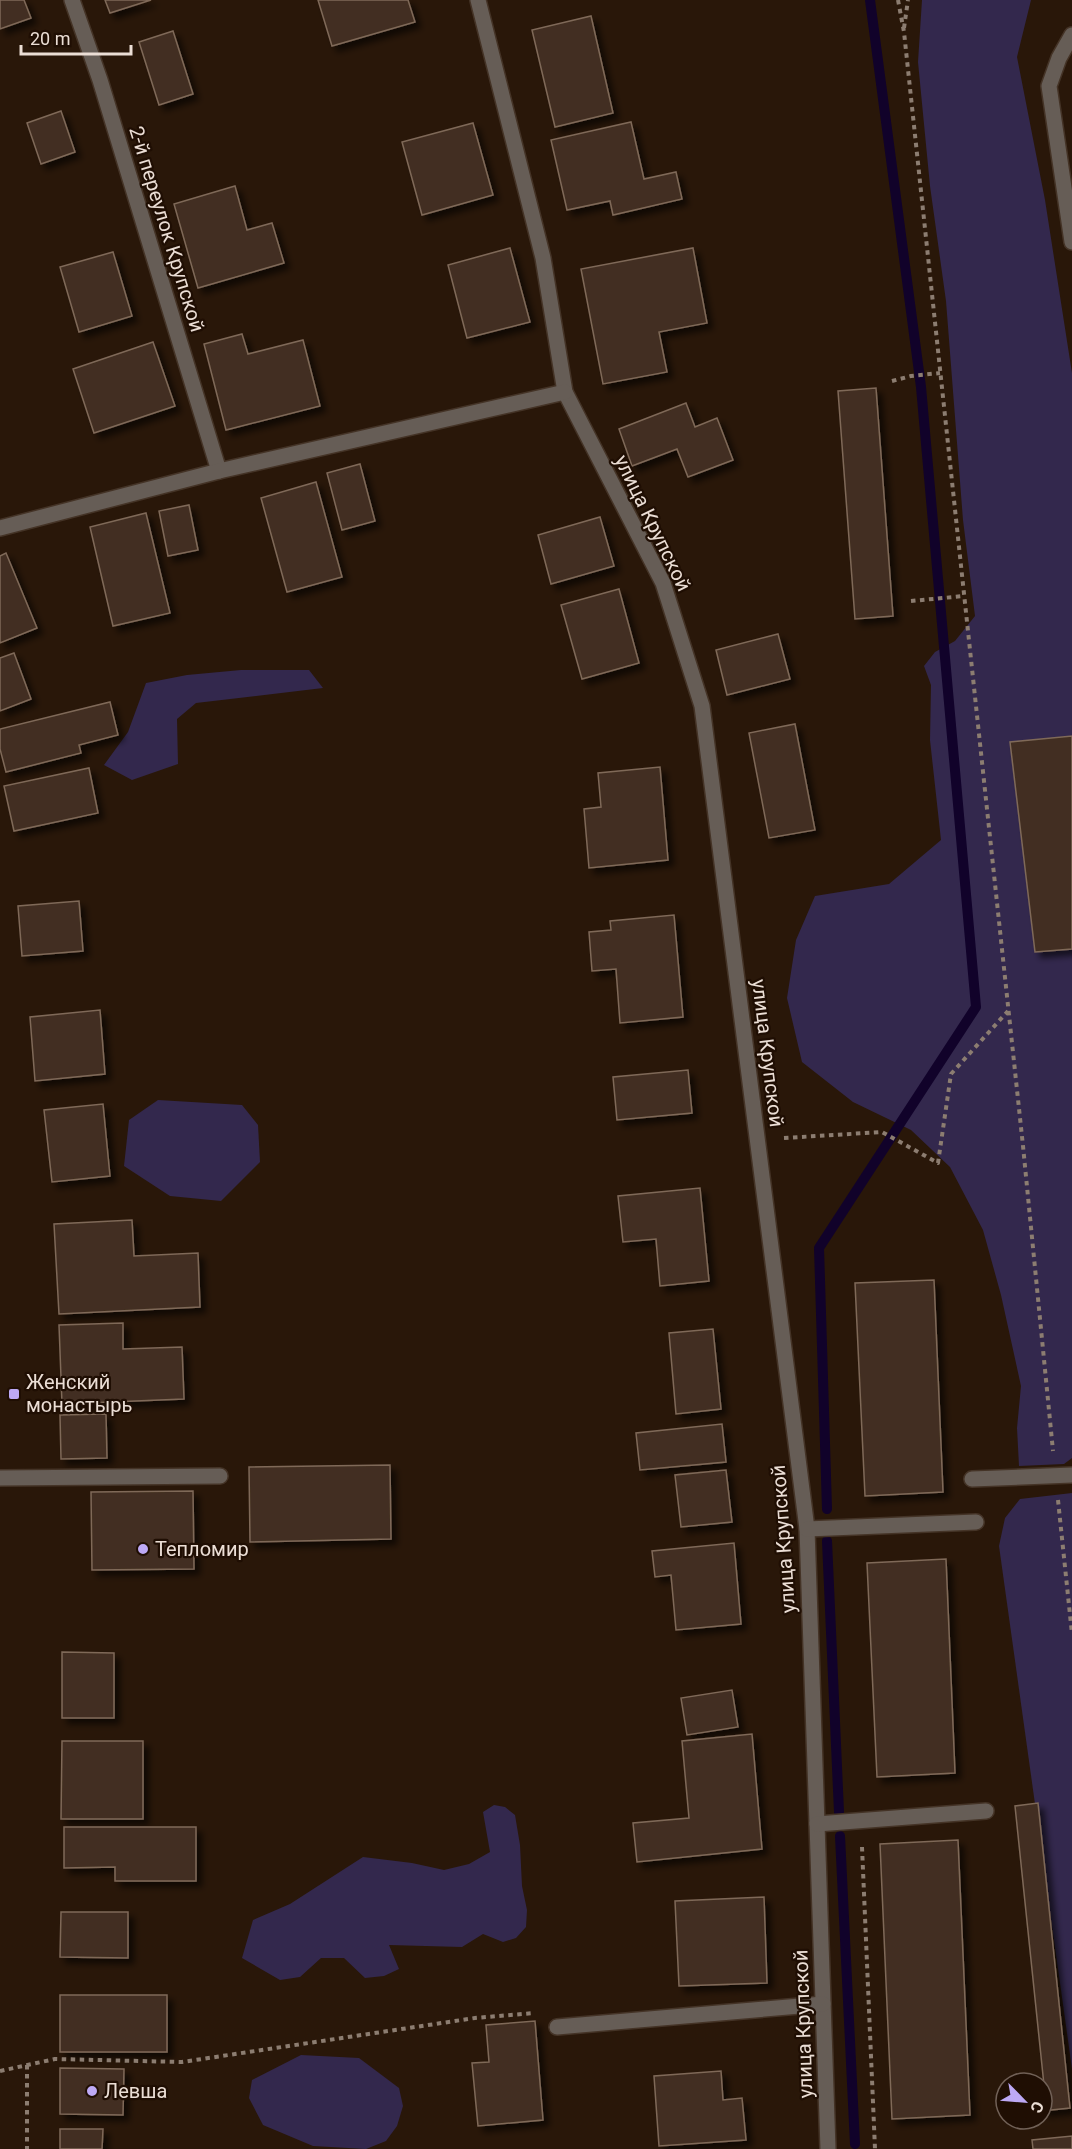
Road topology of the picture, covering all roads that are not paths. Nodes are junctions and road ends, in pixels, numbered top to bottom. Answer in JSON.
{"nodes":[{"id":1,"x":72,"y":0,"type":"edge"},
{"id":2,"x":478,"y":0,"type":"edge"},
{"id":3,"x":1072,"y":35,"type":"edge"},
{"id":4,"x":1072,"y":242,"type":"edge"},
{"id":5,"x":565,"y":392,"type":"junction"},
{"id":6,"x":219,"y":471,"type":"junction"},
{"id":7,"x":0,"y":528,"type":"edge"},
{"id":8,"x":1072,"y":1475,"type":"edge"},
{"id":9,"x":220,"y":1476,"type":"dead end"},
{"id":10,"x":0,"y":1478,"type":"edge"},
{"id":11,"x":972,"y":1479,"type":"dead end"},
{"id":12,"x":976,"y":1522,"type":"dead end"},
{"id":13,"x":807,"y":1529,"type":"junction"},
{"id":14,"x":986,"y":1811,"type":"dead end"},
{"id":15,"x":817,"y":1824,"type":"junction"},
{"id":16,"x":823,"y":2004,"type":"junction"},
{"id":17,"x":557,"y":2027,"type":"road end"},
{"id":18,"x":828,"y":2149,"type":"edge"}],
"edges":[{"from":1,"to":6,"type":"street","name":"2-й переулок Крупской"},
{"from":2,"to":5,"type":"street","name":"улица Крупской"},
{"from":3,"to":4,"type":"street"},
{"from":5,"to":6,"type":"street"},
{"from":5,"to":13,"type":"street","name":"улица Крупской"},
{"from":6,"to":7,"type":"street"},
{"from":8,"to":11,"type":"street"},
{"from":9,"to":10,"type":"street"},
{"from":12,"to":13,"type":"street"},
{"from":13,"to":15,"type":"street","name":"улица Крупской"},
{"from":14,"to":15,"type":"street"},
{"from":15,"to":16,"type":"street","name":"улица Крупской"},
{"from":16,"to":17,"type":"street"},
{"from":16,"to":18,"type":"street","name":"улица Крупской"}]}
